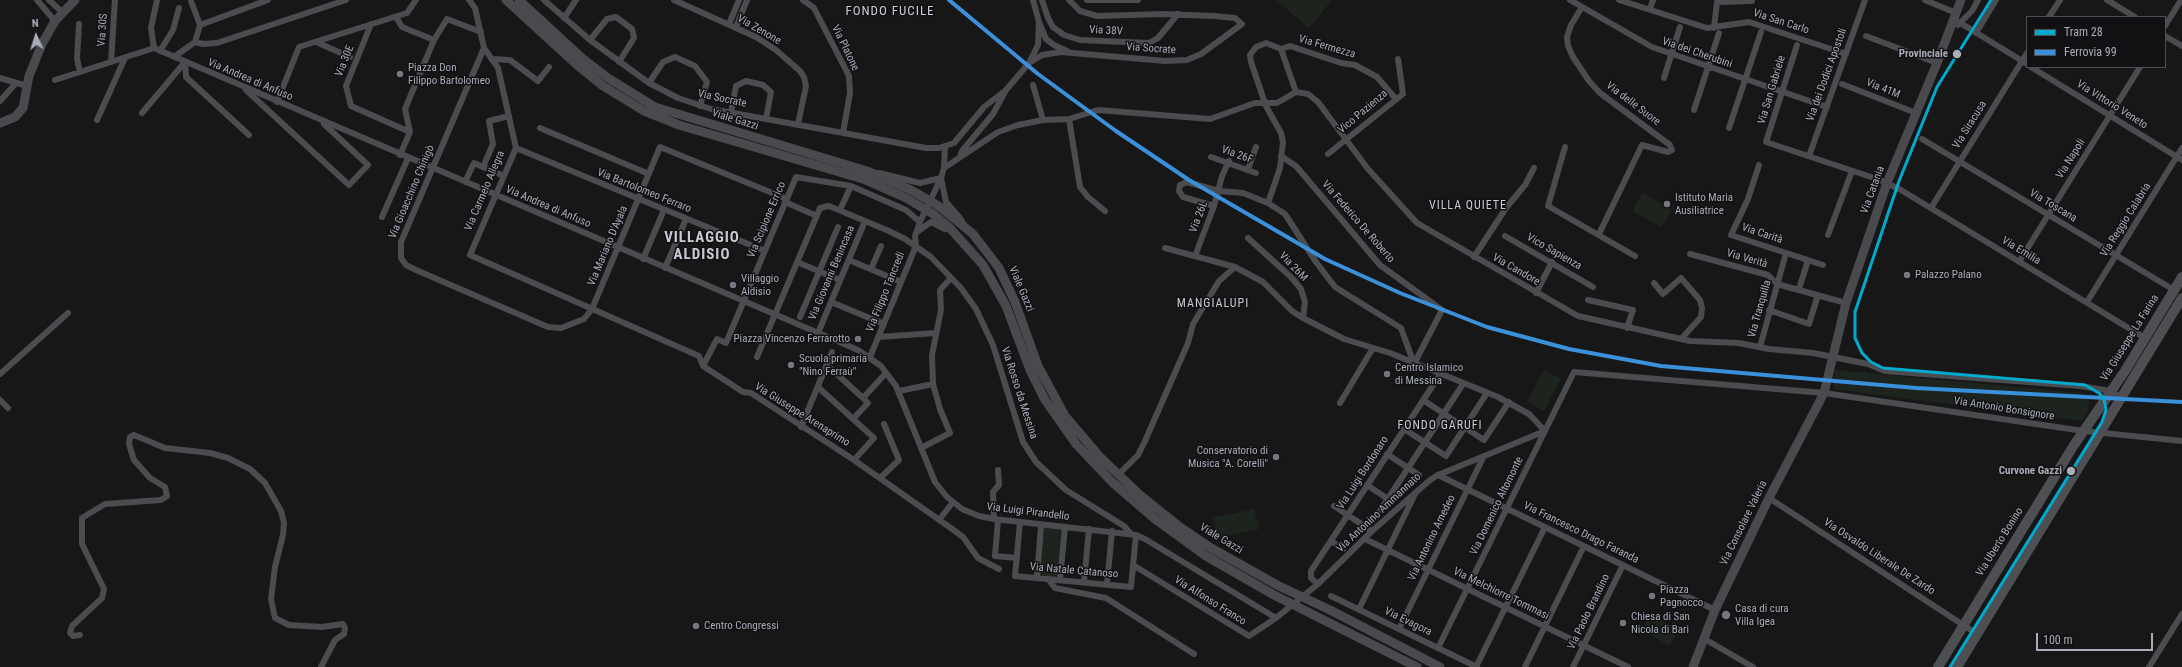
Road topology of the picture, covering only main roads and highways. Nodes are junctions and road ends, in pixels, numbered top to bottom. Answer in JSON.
{"nodes":[{"id":1,"x":75,"y":0,"type":"edge"},
{"id":2,"x":506,"y":0,"type":"edge"},
{"id":3,"x":519,"y":0,"type":"edge"},
{"id":4,"x":1961,"y":0,"type":"edge"},
{"id":5,"x":0,"y":123,"type":"edge"},
{"id":6,"x":928,"y":205,"type":"junction"},
{"id":7,"x":2182,"y":277,"type":"edge"},
{"id":8,"x":2182,"y":298,"type":"edge"},
{"id":9,"x":1824,"y":393,"type":"joint"},
{"id":10,"x":2084,"y":431,"type":"joint"},
{"id":11,"x":1417,"y":667,"type":"edge"},
{"id":12,"x":1440,"y":667,"type":"edge"},
{"id":13,"x":1693,"y":667,"type":"edge"},
{"id":14,"x":1938,"y":667,"type":"edge"},
{"id":15,"x":1957,"y":667,"type":"edge"}],
"edges":[{"from":1,"to":5,"type":"main road"},
{"from":2,"to":6,"type":"main road","name":"Viale Gazzi"},
{"from":3,"to":6,"type":"main road","name":"Viale Gazzi"},
{"from":4,"to":9,"type":"main road","name":"Via Catania"},
{"from":6,"to":11,"type":"main road","name":"Viale Gazzi"},
{"from":6,"to":12,"type":"main road","name":"Viale Gazzi"},
{"from":7,"to":10,"type":"main road","name":"Via Giuseppe La Farina"},
{"from":8,"to":15,"type":"main road","name":"Via Giuseppe La Farina"},
{"from":9,"to":13,"type":"main road","name":"Via Consolare Valeria"},
{"from":10,"to":14,"type":"main road","name":"Via Uberto Bonino"}]}
